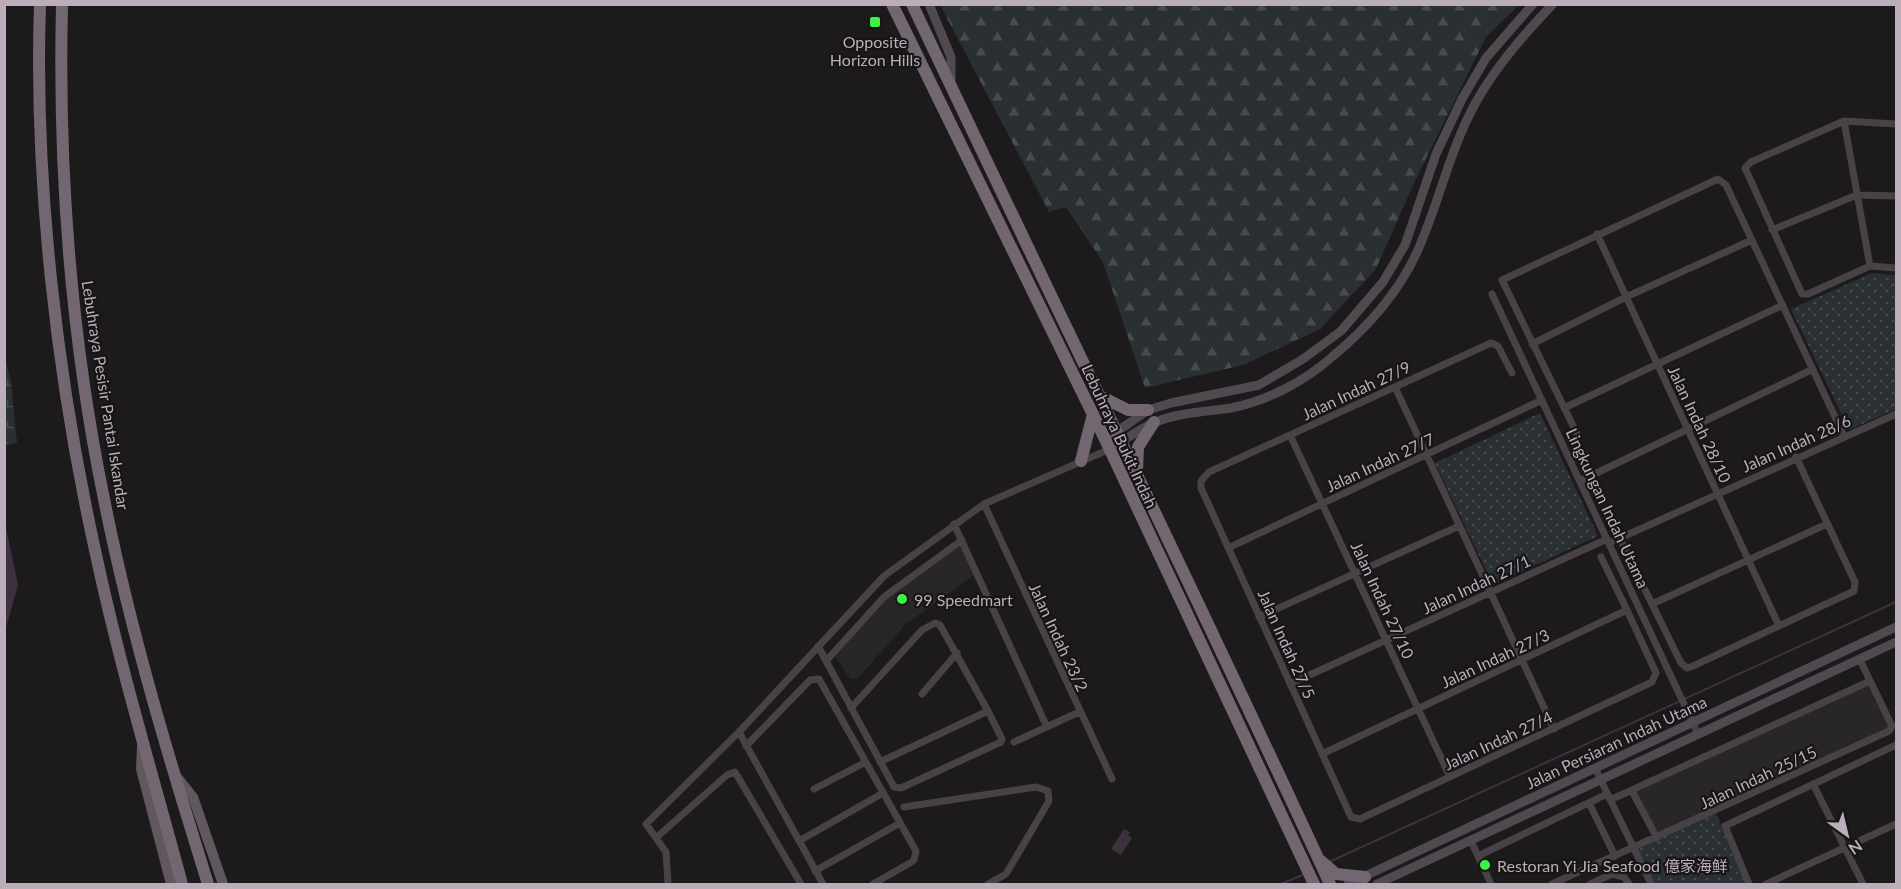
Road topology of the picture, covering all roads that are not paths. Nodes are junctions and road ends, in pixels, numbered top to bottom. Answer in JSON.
{"nodes":[{"id":1,"x":40,"y":4,"type":"edge"},
{"id":2,"x":62,"y":4,"type":"edge"},
{"id":3,"x":892,"y":4,"type":"edge"},
{"id":4,"x":912,"y":4,"type":"edge"},
{"id":5,"x":929,"y":4,"type":"edge"},
{"id":6,"x":1533,"y":4,"type":"edge"},
{"id":7,"x":1554,"y":4,"type":"edge"},
{"id":8,"x":951,"y":87,"type":"junction"},
{"id":9,"x":1844,"y":121,"type":"junction"},
{"id":10,"x":1896,"y":124,"type":"edge"},
{"id":11,"x":1857,"y":195,"type":"junction"},
{"id":12,"x":1896,"y":196,"type":"edge"},
{"id":13,"x":1772,"y":230,"type":"junction"},
{"id":14,"x":1597,"y":234,"type":"junction"},
{"id":15,"x":1752,"y":240,"type":"junction"},
{"id":16,"x":1870,"y":266,"type":"junction"},
{"id":17,"x":1896,"y":268,"type":"edge"},
{"id":18,"x":1492,"y":294,"type":"dead end"},
{"id":19,"x":1626,"y":297,"type":"junction"},
{"id":20,"x":1783,"y":305,"type":"junction"},
{"id":21,"x":1532,"y":344,"type":"junction"},
{"id":22,"x":1657,"y":363,"type":"junction"},
{"id":23,"x":1813,"y":369,"type":"junction"},
{"id":24,"x":1512,"y":373,"type":"dead end"},
{"id":25,"x":1395,"y":387,"type":"junction"},
{"id":26,"x":1101,"y":396,"type":"junction"},
{"id":27,"x":1542,"y":400,"type":"junction"},
{"id":28,"x":1564,"y":408,"type":"junction"},
{"id":29,"x":1093,"y":414,"type":"junction"},
{"id":30,"x":1896,"y":414,"type":"edge"},
{"id":31,"x":1151,"y":416,"type":"junction"},
{"id":32,"x":1688,"y":430,"type":"junction"},
{"id":33,"x":1577,"y":434,"type":"dead end"},
{"id":34,"x":1290,"y":435,"type":"junction"},
{"id":35,"x":1120,"y":436,"type":"junction"},
{"id":36,"x":1844,"y":436,"type":"junction"},
{"id":37,"x":1107,"y":444,"type":"junction"},
{"id":38,"x":1426,"y":455,"type":"junction"},
{"id":39,"x":1796,"y":458,"type":"junction"},
{"id":40,"x":1081,"y":461,"type":"junction"},
{"id":41,"x":1137,"y":476,"type":"junction"},
{"id":42,"x":1201,"y":481,"type":"joint"},
{"id":43,"x":1580,"y":482,"type":"junction"},
{"id":44,"x":1717,"y":493,"type":"junction"},
{"id":45,"x":984,"y":504,"type":"junction"},
{"id":46,"x":1322,"y":504,"type":"junction"},
{"id":47,"x":954,"y":524,"type":"junction"},
{"id":48,"x":1827,"y":524,"type":"junction"},
{"id":49,"x":1459,"y":526,"type":"junction"},
{"id":50,"x":1620,"y":539,"type":"junction"},
{"id":51,"x":962,"y":540,"type":"junction"},
{"id":52,"x":1608,"y":541,"type":"junction"},
{"id":53,"x":1228,"y":548,"type":"junction"},
{"id":54,"x":1601,"y":557,"type":"dead end"},
{"id":55,"x":1748,"y":560,"type":"junction"},
{"id":56,"x":1355,"y":573,"type":"junction"},
{"id":57,"x":1490,"y":592,"type":"junction"},
{"id":58,"x":1652,"y":604,"type":"junction"},
{"id":59,"x":1627,"y":610,"type":"junction"},
{"id":60,"x":1259,"y":617,"type":"junction"},
{"id":61,"x":1779,"y":626,"type":"junction"},
{"id":62,"x":1896,"y":627,"type":"edge"},
{"id":63,"x":1386,"y":640,"type":"junction"},
{"id":64,"x":1896,"y":642,"type":"edge"},
{"id":65,"x":818,"y":646,"type":"junction"},
{"id":66,"x":957,"y":653,"type":"junction"},
{"id":67,"x":1522,"y":660,"type":"junction"},
{"id":68,"x":1860,"y":660,"type":"junction"},
{"id":69,"x":826,"y":661,"type":"junction"},
{"id":70,"x":1870,"y":681,"type":"junction"},
{"id":71,"x":1290,"y":684,"type":"junction"},
{"id":72,"x":922,"y":694,"type":"dead end"},
{"id":73,"x":851,"y":708,"type":"junction"},
{"id":74,"x":1418,"y":709,"type":"junction"},
{"id":75,"x":988,"y":711,"type":"junction"},
{"id":76,"x":1079,"y":712,"type":"junction"},
{"id":77,"x":1693,"y":723,"type":"junction"},
{"id":78,"x":1047,"y":727,"type":"junction"},
{"id":79,"x":1554,"y":729,"type":"junction"},
{"id":80,"x":739,"y":732,"type":"junction"},
{"id":81,"x":1698,"y":734,"type":"junction"},
{"id":82,"x":142,"y":735,"type":"junction"},
{"id":83,"x":1014,"y":742,"type":"dead end"},
{"id":84,"x":1896,"y":745,"type":"edge"},
{"id":85,"x":746,"y":746,"type":"junction"},
{"id":86,"x":1322,"y":754,"type":"junction"},
{"id":87,"x":866,"y":762,"type":"junction"},
{"id":88,"x":880,"y":762,"type":"junction"},
{"id":89,"x":1595,"y":768,"type":"junction"},
{"id":90,"x":173,"y":772,"type":"junction"},
{"id":91,"x":1450,"y":777,"type":"junction"},
{"id":92,"x":1112,"y":779,"type":"dead end"},
{"id":93,"x":1601,"y":781,"type":"junction"},
{"id":94,"x":1813,"y":784,"type":"junction"},
{"id":95,"x":814,"y":789,"type":"dead end"},
{"id":96,"x":1632,"y":791,"type":"junction"},
{"id":97,"x":884,"y":794,"type":"junction"},
{"id":98,"x":1609,"y":797,"type":"junction"},
{"id":99,"x":1589,"y":803,"type":"junction"},
{"id":100,"x":904,"y":807,"type":"dead end"},
{"id":101,"x":1351,"y":817,"type":"joint"},
{"id":102,"x":900,"y":823,"type":"junction"},
{"id":103,"x":1896,"y":824,"type":"edge"},
{"id":104,"x":657,"y":837,"type":"junction"},
{"id":105,"x":1657,"y":838,"type":"junction"},
{"id":106,"x":799,"y":841,"type":"junction"},
{"id":107,"x":1471,"y":841,"type":"junction"},
{"id":108,"x":1633,"y":848,"type":"junction"},
{"id":109,"x":1845,"y":848,"type":"junction"},
{"id":110,"x":1478,"y":856,"type":"junction"},
{"id":111,"x":1614,"y":856,"type":"junction"},
{"id":112,"x":815,"y":871,"type":"junction"},
{"id":113,"x":1365,"y":877,"type":"junction"},
{"id":114,"x":1330,"y":878,"type":"edge"},
{"id":115,"x":798,"y":884,"type":"edge"},
{"id":116,"x":1313,"y":884,"type":"edge"},
{"id":117,"x":171,"y":885,"type":"edge"},
{"id":118,"x":182,"y":885,"type":"edge"},
{"id":119,"x":208,"y":885,"type":"edge"},
{"id":120,"x":223,"y":885,"type":"edge"},
{"id":121,"x":668,"y":885,"type":"edge"},
{"id":122,"x":823,"y":885,"type":"edge"},
{"id":123,"x":873,"y":885,"type":"edge"},
{"id":124,"x":988,"y":885,"type":"edge"},
{"id":125,"x":1348,"y":885,"type":"edge"},
{"id":126,"x":1377,"y":885,"type":"edge"},
{"id":127,"x":1491,"y":885,"type":"edge"},
{"id":128,"x":1552,"y":885,"type":"edge"},
{"id":129,"x":1590,"y":885,"type":"edge"},
{"id":130,"x":1629,"y":885,"type":"edge"},
{"id":131,"x":1651,"y":885,"type":"edge"},
{"id":132,"x":1749,"y":885,"type":"edge"},
{"id":133,"x":1766,"y":885,"type":"edge"},
{"id":134,"x":1863,"y":885,"type":"edge"}],
"edges":[{"from":1,"to":82,"type":"highway"},
{"from":2,"to":90,"type":"highway","name":"Lebuhraya Pesisir Pantai Iskandar"},
{"from":3,"to":29,"type":"highway","name":"Lebuhraya Bukit Indah"},
{"from":4,"to":8,"type":"highway","name":"Lebuhraya Bukit Indah"},
{"from":5,"to":8,"type":"main road"},
{"from":6,"to":31,"type":"main road"},
{"from":7,"to":31,"type":"main road"},
{"from":8,"to":26,"type":"highway","name":"Lebuhraya Bukit Indah"},
{"from":9,"to":10,"type":"street"},
{"from":9,"to":11,"type":"street"},
{"from":9,"to":13,"type":"street"},
{"from":11,"to":12,"type":"street"},
{"from":11,"to":13,"type":"street"},
{"from":11,"to":16,"type":"street"},
{"from":13,"to":16,"type":"street"},
{"from":14,"to":15,"type":"street"},
{"from":14,"to":19,"type":"street","name":"Jalan Indah 28/10"},
{"from":14,"to":21,"type":"street"},
{"from":15,"to":19,"type":"street"},
{"from":15,"to":20,"type":"street"},
{"from":16,"to":17,"type":"street"},
{"from":18,"to":27,"type":"street","name":"Lingkungan Indah Utama"},
{"from":19,"to":21,"type":"street"},
{"from":19,"to":22,"type":"street","name":"Jalan Indah 28/10"},
{"from":20,"to":22,"type":"street"},
{"from":20,"to":23,"type":"street"},
{"from":21,"to":28,"type":"street"},
{"from":22,"to":28,"type":"street"},
{"from":22,"to":32,"type":"street","name":"Jalan Indah 28/10"},
{"from":23,"to":32,"type":"street"},
{"from":23,"to":36,"type":"street"},
{"from":24,"to":25,"type":"street","name":"Jalan Indah 27/9"},
{"from":25,"to":34,"type":"street","name":"Jalan Indah 27/9"},
{"from":25,"to":38,"type":"street"},
{"from":26,"to":31,"type":"highway"},
{"from":26,"to":35,"type":"highway","name":"Lebuhraya Bukit Indah"},
{"from":27,"to":38,"type":"street","name":"Jalan Indah 27/7"},
{"from":27,"to":43,"type":"street","name":"Lingkungan Indah Utama"},
{"from":28,"to":33,"type":"street"},
{"from":29,"to":37,"type":"highway","name":"Lebuhraya Bukit Indah"},
{"from":29,"to":40,"type":"highway"},
{"from":30,"to":36,"type":"street","name":"Jalan Indah 28/6"},
{"from":31,"to":35,"type":"main road"},
{"from":31,"to":41,"type":"highway"},
{"from":32,"to":43,"type":"street"},
{"from":32,"to":44,"type":"street","name":"Jalan Indah 28/10"},
{"from":34,"to":42,"type":"street","name":"Jalan Indah 27/9"},
{"from":34,"to":46,"type":"street","name":"Jalan Indah 27/10"},
{"from":35,"to":37,"type":"main road"},
{"from":35,"to":41,"type":"highway","name":"Lebuhraya Bukit Indah"},
{"from":36,"to":39,"type":"street","name":"Jalan Indah 28/6"},
{"from":37,"to":40,"type":"street"},
{"from":37,"to":116,"type":"highway","name":"Lebuhraya Bukit Indah"},
{"from":38,"to":46,"type":"street","name":"Jalan Indah 27/7"},
{"from":38,"to":49,"type":"street"},
{"from":39,"to":44,"type":"street","name":"Jalan Indah 28/6"},
{"from":39,"to":48,"type":"street"},
{"from":40,"to":45,"type":"street"},
{"from":41,"to":114,"type":"highway","name":"Lebuhraya Bukit Indah"},
{"from":42,"to":53,"type":"street","name":"Jalan Indah 27/5"},
{"from":43,"to":52,"type":"street","name":"Lingkungan Indah Utama"},
{"from":44,"to":50,"type":"street","name":"Jalan Indah 28/6"},
{"from":44,"to":55,"type":"street","name":"Jalan Indah 28/10"},
{"from":45,"to":47,"type":"street"},
{"from":45,"to":76,"type":"street","name":"Jalan Indah 23/2"},
{"from":46,"to":53,"type":"street","name":"Jalan Indah 27/7"},
{"from":46,"to":56,"type":"street","name":"Jalan Indah 27/10"},
{"from":47,"to":51,"type":"street"},
{"from":47,"to":65,"type":"street"},
{"from":48,"to":55,"type":"street"},
{"from":48,"to":61,"type":"street"},
{"from":49,"to":56,"type":"street"},
{"from":49,"to":57,"type":"street"},
{"from":50,"to":52,"type":"street","name":"Jalan Indah 28/6"},
{"from":50,"to":58,"type":"street"},
{"from":51,"to":69,"type":"street"},
{"from":51,"to":78,"type":"street"},
{"from":52,"to":57,"type":"street","name":"Jalan Indah 27/1"},
{"from":52,"to":77,"type":"street","name":"Lingkungan Indah Utama"},
{"from":53,"to":60,"type":"street","name":"Jalan Indah 27/5"},
{"from":54,"to":59,"type":"street"},
{"from":55,"to":58,"type":"street"},
{"from":55,"to":61,"type":"street","name":"Jalan Indah 28/10"},
{"from":56,"to":60,"type":"street"},
{"from":56,"to":63,"type":"street","name":"Jalan Indah 27/10"},
{"from":57,"to":63,"type":"street","name":"Jalan Indah 27/1"},
{"from":57,"to":67,"type":"street"},
{"from":58,"to":61,"type":"street"},
{"from":59,"to":67,"type":"street","name":"Jalan Indah 27/3"},
{"from":59,"to":79,"type":"street","name":"Jalan Indah 27/4"},
{"from":60,"to":71,"type":"street","name":"Jalan Indah 27/5"},
{"from":62,"to":77,"type":"main road","name":"Jalan Persiaran Indah Utama"},
{"from":63,"to":71,"type":"street","name":"Jalan Indah 27/1"},
{"from":63,"to":74,"type":"street","name":"Jalan Indah 27/10"},
{"from":64,"to":68,"type":"main road","name":"Jalan Persiaran Indah Utama"},
{"from":65,"to":69,"type":"street"},
{"from":65,"to":80,"type":"street"},
{"from":66,"to":72,"type":"street"},
{"from":66,"to":73,"type":"street"},
{"from":66,"to":75,"type":"street"},
{"from":67,"to":74,"type":"street","name":"Jalan Indah 27/3"},
{"from":67,"to":79,"type":"street"},
{"from":68,"to":70,"type":"street"},
{"from":68,"to":81,"type":"main road","name":"Jalan Persiaran Indah Utama"},
{"from":69,"to":73,"type":"street"},
{"from":70,"to":96,"type":"street"},
{"from":70,"to":105,"type":"street","name":"Jalan Indah 25/15"},
{"from":71,"to":86,"type":"street","name":"Jalan Indah 27/5"},
{"from":73,"to":88,"type":"street"},
{"from":74,"to":86,"type":"street","name":"Jalan Indah 27/3"},
{"from":74,"to":91,"type":"street","name":"Jalan Indah 27/10"},
{"from":75,"to":88,"type":"street"},
{"from":75,"to":88,"type":"street"},
{"from":76,"to":78,"type":"street"},
{"from":76,"to":92,"type":"street","name":"Jalan Indah 23/2"},
{"from":77,"to":81,"type":"street","name":"Lingkungan Indah Utama"},
{"from":77,"to":89,"type":"main road","name":"Jalan Persiaran Indah Utama"},
{"from":78,"to":83,"type":"street"},
{"from":79,"to":91,"type":"street","name":"Jalan Indah 27/4"},
{"from":80,"to":85,"type":"street"},
{"from":80,"to":104,"type":"street"},
{"from":81,"to":93,"type":"main road","name":"Jalan Persiaran Indah Utama"},
{"from":82,"to":117,"type":"main road"},
{"from":82,"to":118,"type":"highway"},
{"from":84,"to":94,"type":"street"},
{"from":85,"to":87,"type":"street"},
{"from":85,"to":106,"type":"street"},
{"from":86,"to":101,"type":"street","name":"Jalan Indah 27/5"},
{"from":87,"to":95,"type":"street"},
{"from":87,"to":97,"type":"street"},
{"from":89,"to":93,"type":"street"},
{"from":89,"to":113,"type":"main road","name":"Jalan Persiaran Indah Utama"},
{"from":90,"to":119,"type":"highway","name":"Lebuhraya Pesisir Pantai Iskandar"},
{"from":90,"to":120,"type":"main road"},
{"from":91,"to":101,"type":"street","name":"Jalan Indah 27/4"},
{"from":93,"to":98,"type":"street"},
{"from":93,"to":107,"type":"main road","name":"Jalan Persiaran Indah Utama"},
{"from":94,"to":109,"type":"street"},
{"from":94,"to":132,"type":"street"},
{"from":96,"to":98,"type":"street"},
{"from":96,"to":105,"type":"street"},
{"from":97,"to":102,"type":"street"},
{"from":97,"to":106,"type":"street"},
{"from":98,"to":99,"type":"street"},
{"from":98,"to":108,"type":"street"},
{"from":99,"to":110,"type":"street"},
{"from":99,"to":111,"type":"street"},
{"from":100,"to":124,"type":"street"},
{"from":102,"to":112,"type":"street"},
{"from":102,"to":123,"type":"street"},
{"from":103,"to":109,"type":"street"},
{"from":104,"to":115,"type":"street"},
{"from":104,"to":121,"type":"street"},
{"from":105,"to":108,"type":"street","name":"Jalan Indah 25/15"},
{"from":106,"to":112,"type":"street"},
{"from":107,"to":110,"type":"street"},
{"from":107,"to":126,"type":"main road","name":"Jalan Persiaran Indah Utama"},
{"from":108,"to":111,"type":"street","name":"Jalan Indah 25/15"},
{"from":108,"to":131,"type":"street"},
{"from":109,"to":133,"type":"street"},
{"from":109,"to":134,"type":"street"},
{"from":110,"to":127,"type":"street"},
{"from":111,"to":128,"type":"street","name":"Jalan Indah 25/15"},
{"from":112,"to":122,"type":"street"},
{"from":113,"to":114,"type":"highway"},
{"from":113,"to":125,"type":"main road","name":"Jalan Persiaran Indah Utama"},
{"from":129,"to":130,"type":"street"}]}
